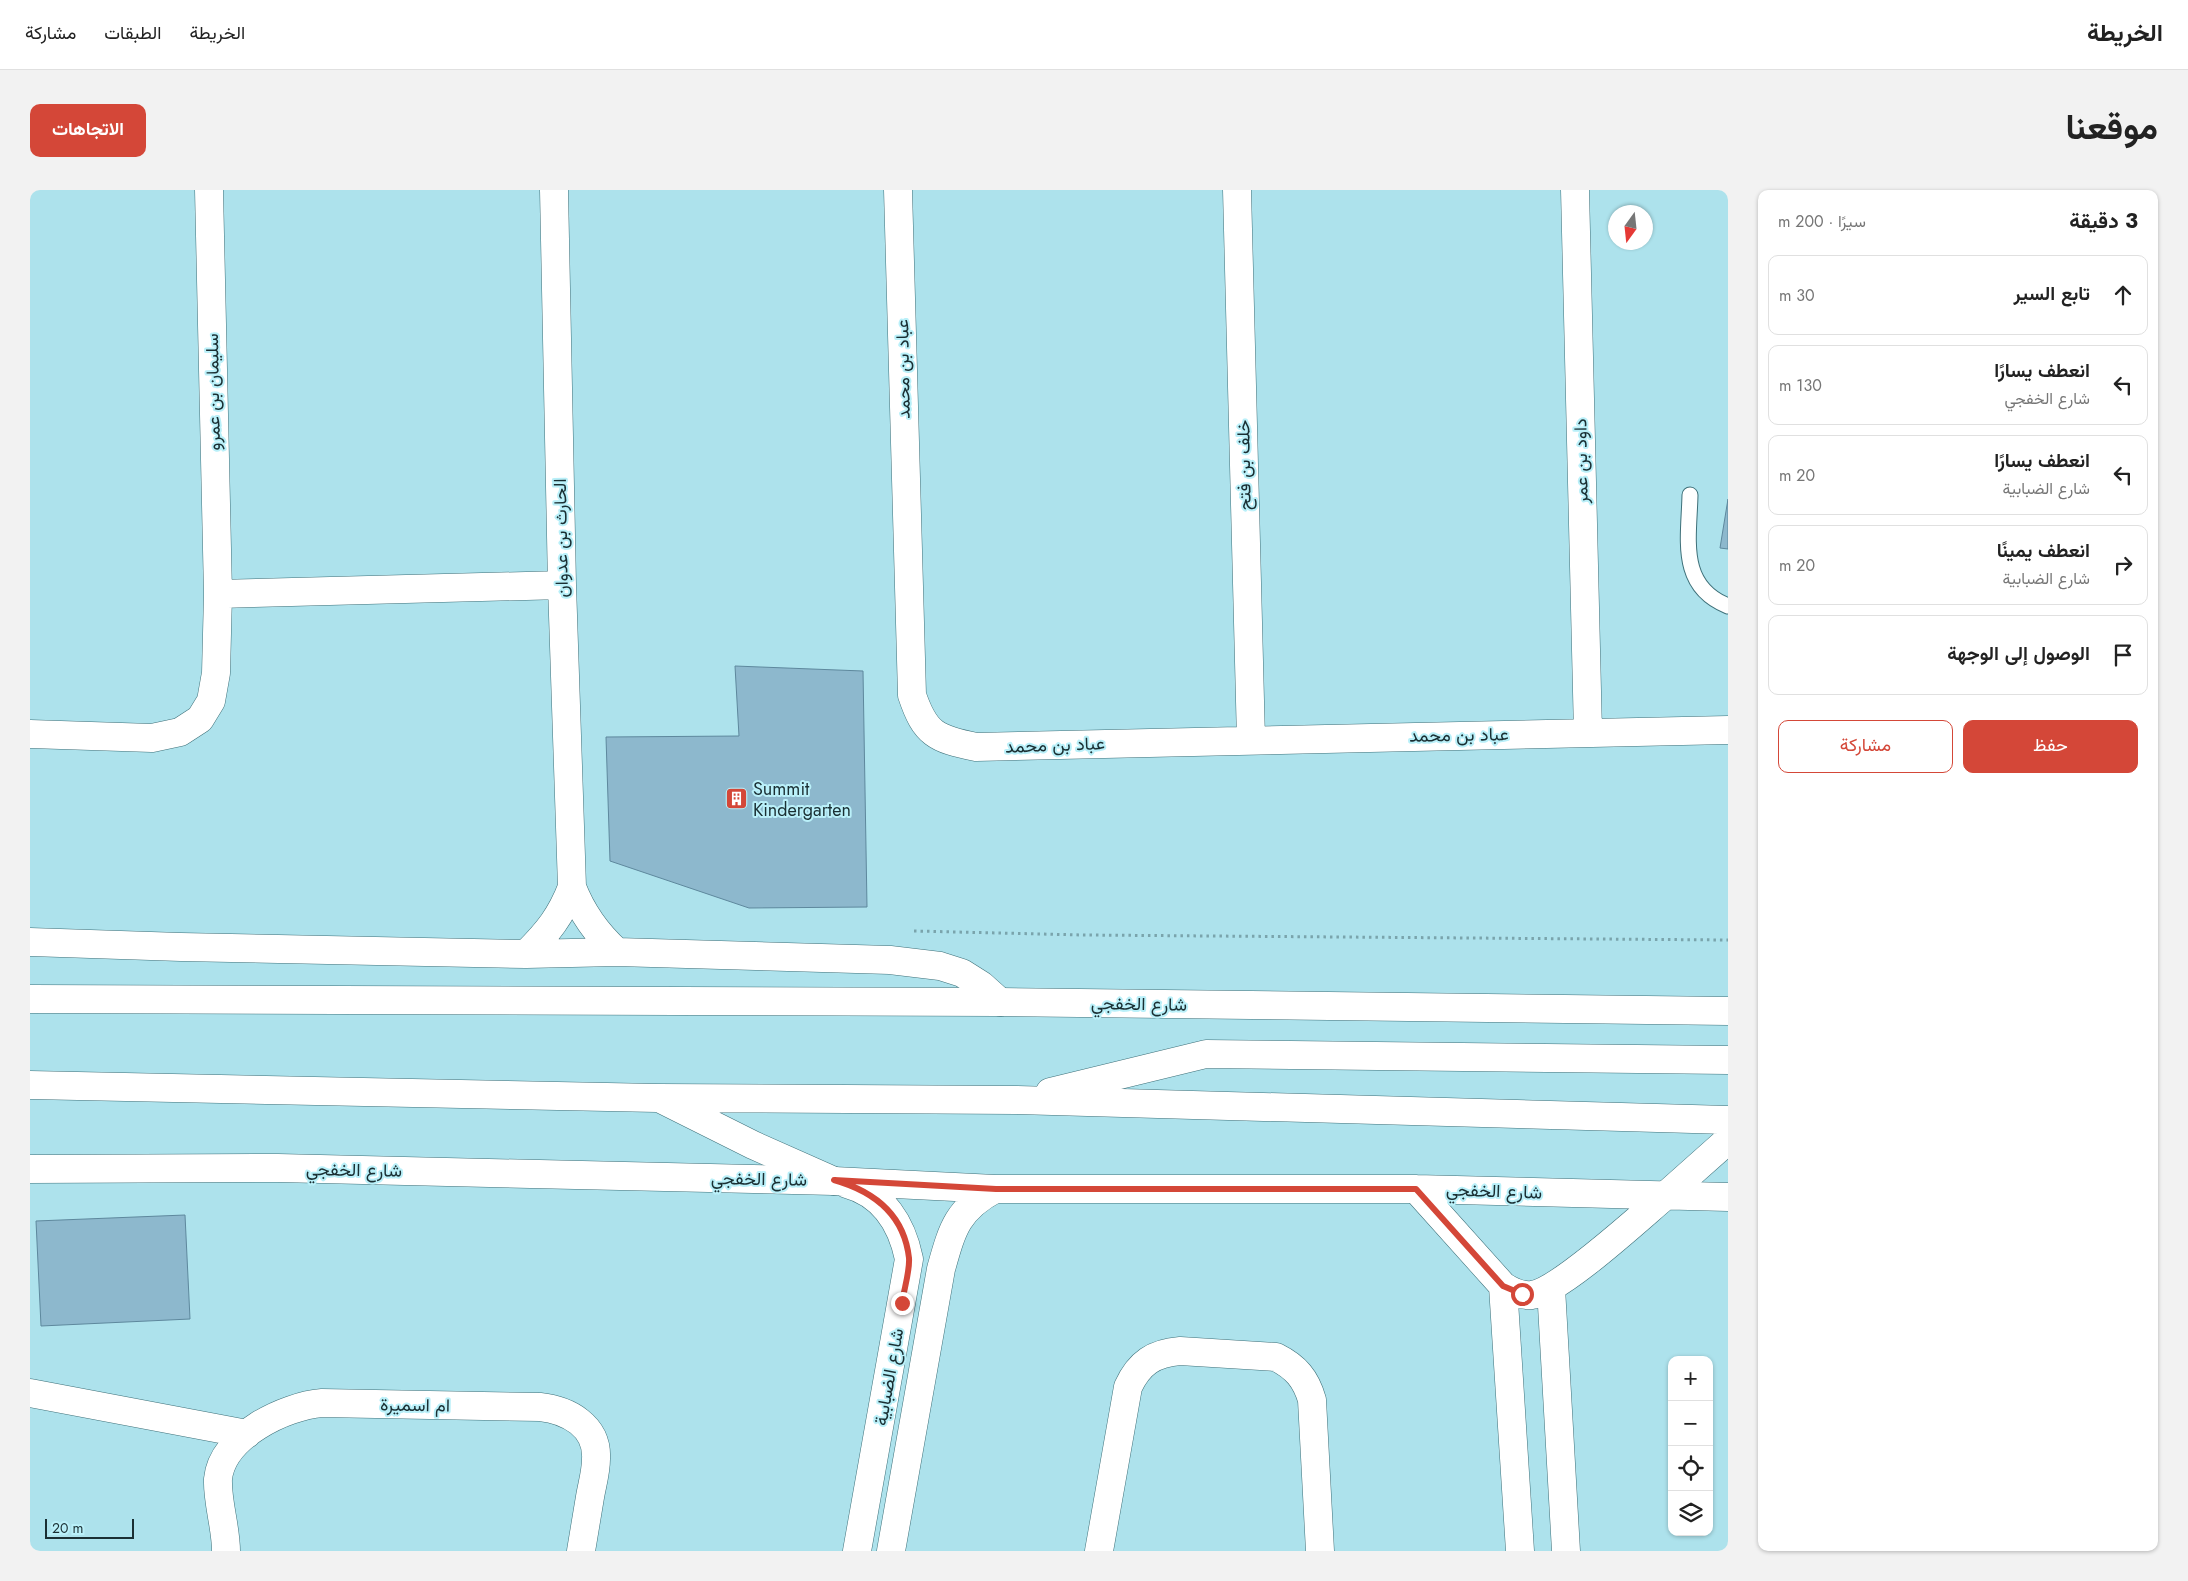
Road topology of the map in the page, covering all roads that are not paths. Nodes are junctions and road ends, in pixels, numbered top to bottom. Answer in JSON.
{"nodes":[{"id":1,"x":209,"y":190,"type":"edge"},
{"id":2,"x":554,"y":190,"type":"edge"},
{"id":3,"x":898,"y":190,"type":"edge"},
{"id":4,"x":1237,"y":190,"type":"edge"},
{"id":5,"x":1575,"y":190,"type":"edge"},
{"id":6,"x":1690,"y":495,"type":"dead end"},
{"id":7,"x":562,"y":585,"type":"junction"},
{"id":8,"x":218,"y":594,"type":"junction"},
{"id":9,"x":1728,"y":606,"type":"edge"},
{"id":10,"x":1728,"y":730,"type":"edge"},
{"id":11,"x":1588,"y":733,"type":"junction"},
{"id":12,"x":30,"y":734,"type":"edge"},
{"id":13,"x":1251,"y":740,"type":"junction"},
{"id":14,"x":572,"y":887,"type":"junction"},
{"id":15,"x":30,"y":942,"type":"edge"},
{"id":16,"x":617,"y":952,"type":"junction"},
{"id":17,"x":526,"y":954,"type":"junction"},
{"id":18,"x":30,"y":999,"type":"edge"},
{"id":19,"x":1000,"y":1002,"type":"junction"},
{"id":20,"x":1728,"y":1011,"type":"edge"},
{"id":21,"x":1728,"y":1060,"type":"edge"},
{"id":22,"x":30,"y":1085,"type":"edge"},
{"id":23,"x":657,"y":1098,"type":"junction"},
{"id":24,"x":1016,"y":1100,"type":"junction"},
{"id":25,"x":1728,"y":1120,"type":"edge"},
{"id":26,"x":1728,"y":1140,"type":"edge"},
{"id":27,"x":31,"y":1174,"type":"edge"},
{"id":28,"x":834,"y":1180,"type":"junction"},
{"id":29,"x":996,"y":1189,"type":"junction"},
{"id":30,"x":1416,"y":1189,"type":"junction"},
{"id":31,"x":1665,"y":1196,"type":"junction"},
{"id":32,"x":1728,"y":1197,"type":"edge"},
{"id":33,"x":1503,"y":1286,"type":"junction"},
{"id":34,"x":1551,"y":1288,"type":"junction"},
{"id":35,"x":30,"y":1393,"type":"edge"},
{"id":36,"x":247,"y":1434,"type":"junction"},
{"id":37,"x":226,"y":1551,"type":"edge"},
{"id":38,"x":581,"y":1551,"type":"edge"},
{"id":39,"x":857,"y":1551,"type":"edge"},
{"id":40,"x":891,"y":1551,"type":"edge"},
{"id":41,"x":1099,"y":1551,"type":"edge"},
{"id":42,"x":1320,"y":1551,"type":"edge"},
{"id":43,"x":1520,"y":1551,"type":"edge"},
{"id":44,"x":1566,"y":1551,"type":"edge"}],
"edges":[{"from":1,"to":8,"type":"main road","name":"سليمان بن عمرو"},
{"from":2,"to":7,"type":"main road","name":"الحارث بن عدوان"},
{"from":3,"to":13,"type":"main road","name":"عباد بن محمد"},
{"from":4,"to":13,"type":"main road","name":"خلف بن فتح"},
{"from":5,"to":11,"type":"main road","name":"داود بن عمر"},
{"from":6,"to":9,"type":"lane"},
{"from":7,"to":8,"type":"main road"},
{"from":7,"to":14,"type":"main road","name":"الحارث بن عدوان"},
{"from":8,"to":12,"type":"main road","name":"سليمان بن عمرو"},
{"from":10,"to":11,"type":"main road","name":"عباد بن محمد"},
{"from":11,"to":13,"type":"main road","name":"عباد بن محمد"},
{"from":14,"to":16,"type":"main road","name":"الحارث بن عدوان"},
{"from":14,"to":17,"type":"main road","name":"الحارث بن عدوان"},
{"from":15,"to":17,"type":"main road"},
{"from":16,"to":17,"type":"main road"},
{"from":16,"to":19,"type":"main road"},
{"from":18,"to":19,"type":"main road","name":"شارع الخفجي"},
{"from":19,"to":20,"type":"main road","name":"شارع الخفجي"},
{"from":21,"to":24,"type":"main road"},
{"from":22,"to":23,"type":"main road"},
{"from":23,"to":24,"type":"main road"},
{"from":23,"to":28,"type":"main road"},
{"from":24,"to":25,"type":"main road"},
{"from":26,"to":31,"type":"main road"},
{"from":27,"to":28,"type":"main road","name":"شارع الخفجي"},
{"from":28,"to":29,"type":"main road","name":"شارع الخفجي"},
{"from":28,"to":39,"type":"main road","name":"شارع الضبابية"},
{"from":29,"to":30,"type":"main road","name":"شارع الخفجي"},
{"from":29,"to":40,"type":"main road","name":"شارع الضبابية"},
{"from":30,"to":31,"type":"main road","name":"شارع الخفجي"},
{"from":30,"to":33,"type":"main road"},
{"from":31,"to":32,"type":"main road","name":"شارع الخفجي"},
{"from":31,"to":34,"type":"main road"},
{"from":33,"to":34,"type":"main road"},
{"from":33,"to":43,"type":"main road"},
{"from":34,"to":44,"type":"main road"},
{"from":35,"to":36,"type":"main road"},
{"from":36,"to":37,"type":"main road","name":"ام اسميرة"},
{"from":36,"to":38,"type":"main road","name":"ام اسميرة"},
{"from":41,"to":42,"type":"main road"}]}
